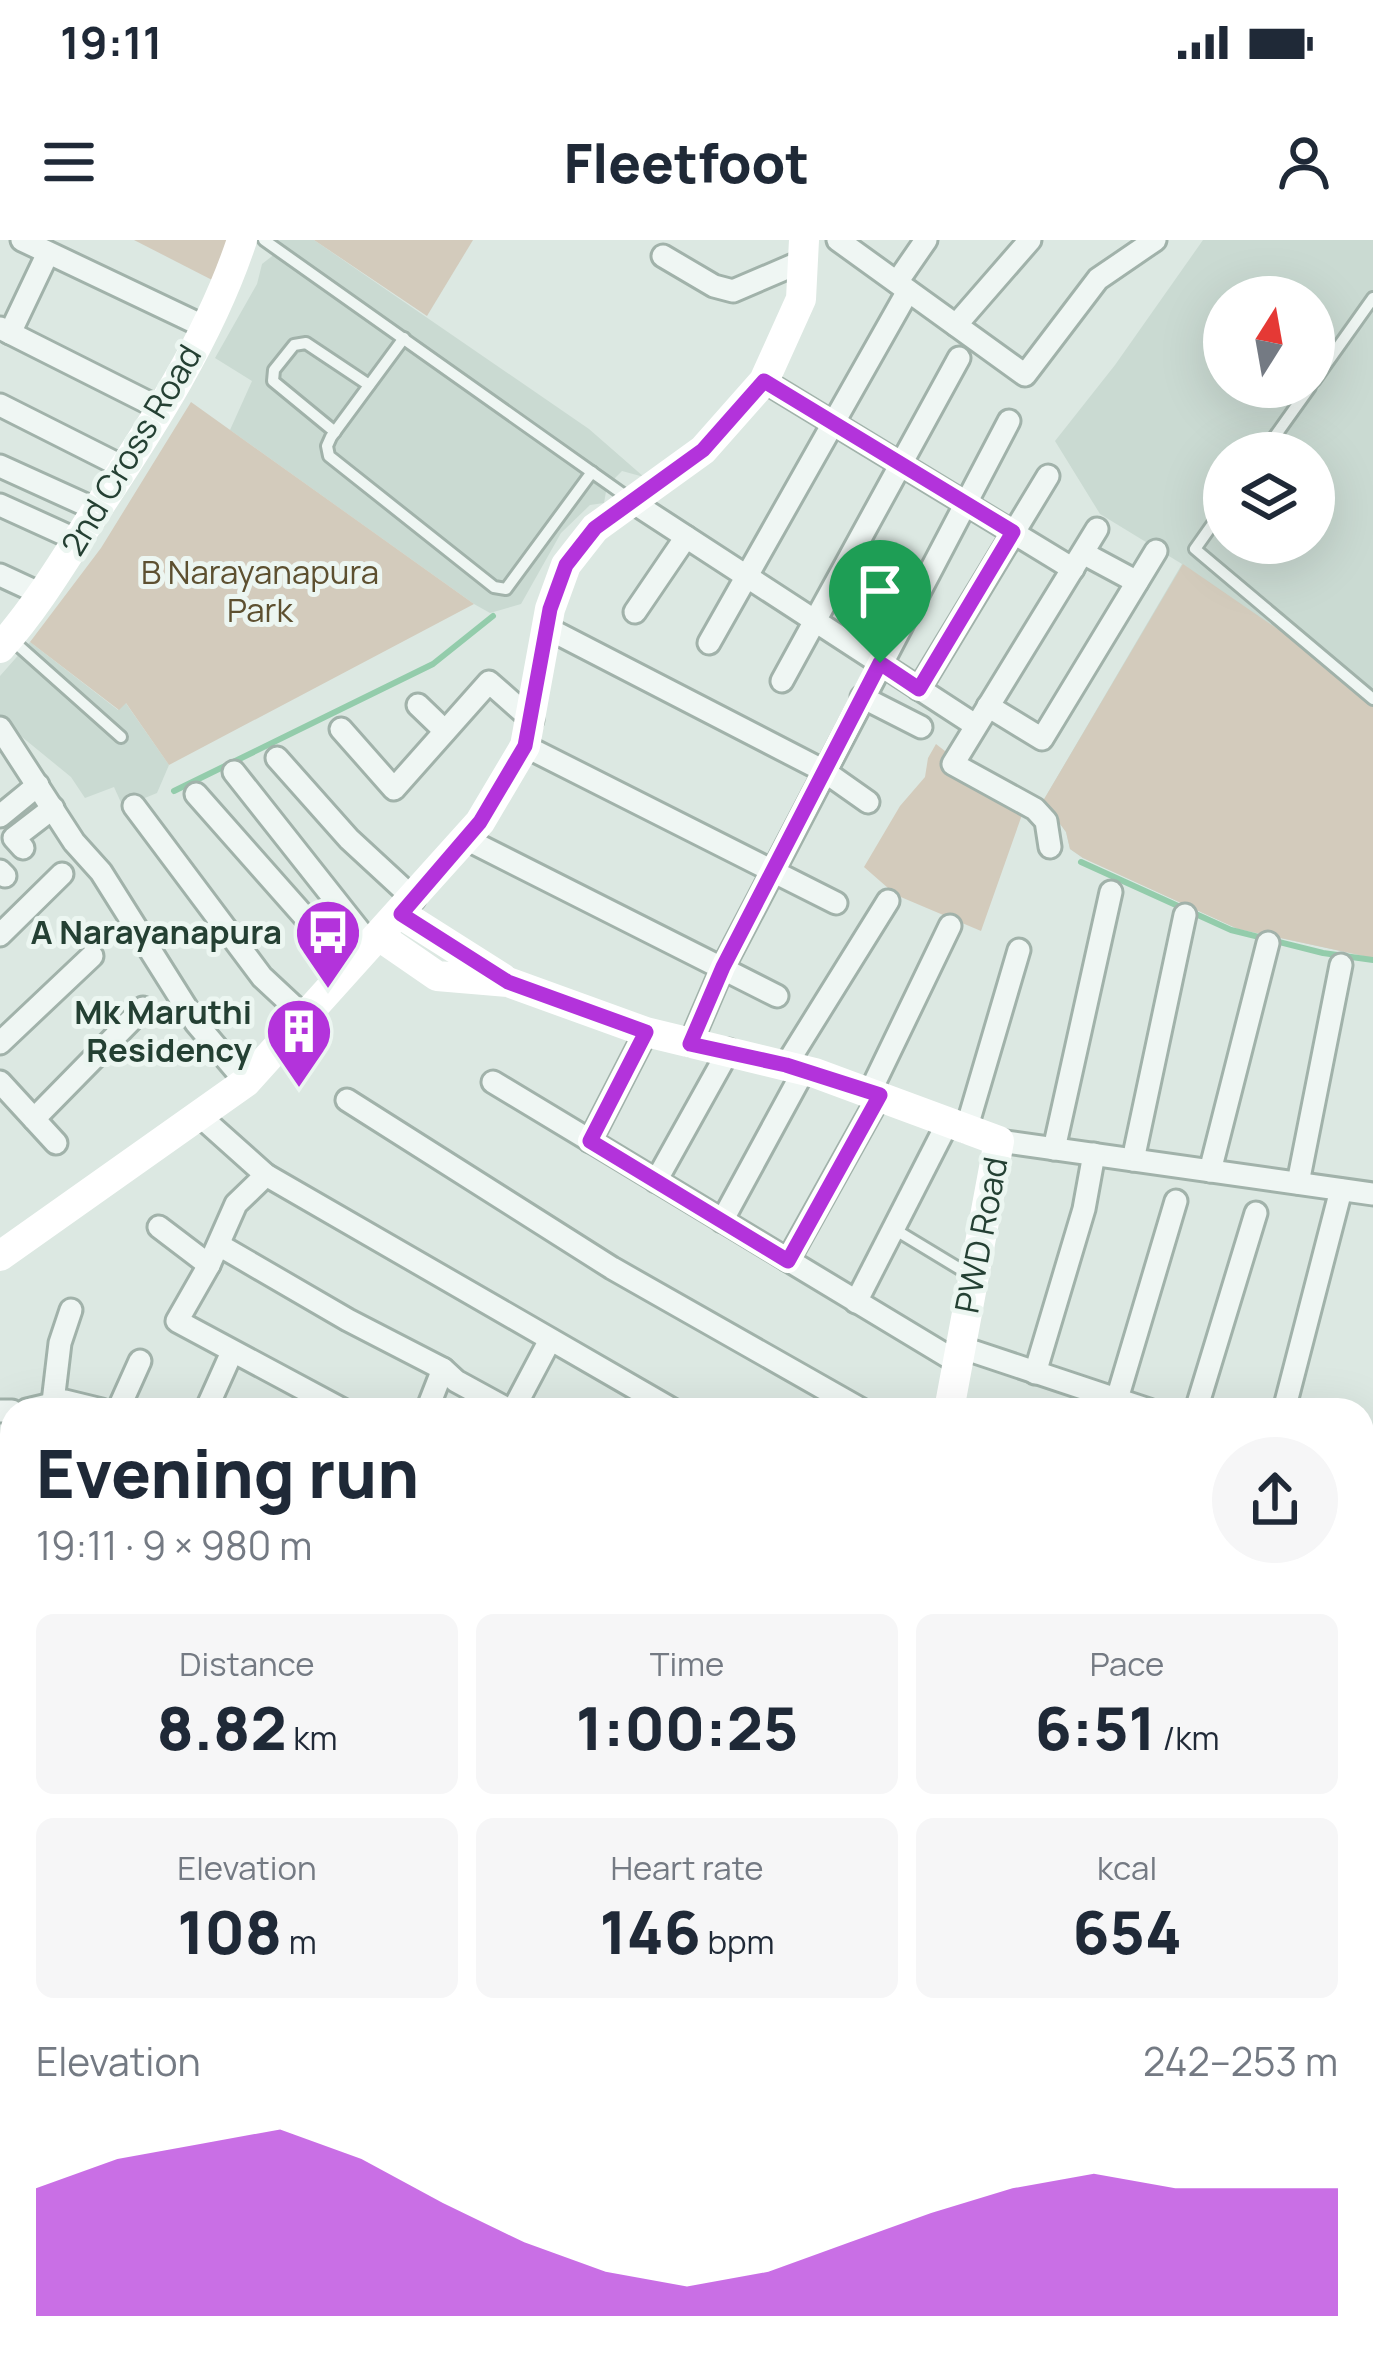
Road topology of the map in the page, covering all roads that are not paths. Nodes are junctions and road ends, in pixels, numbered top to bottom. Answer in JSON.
{"nodes":[{"id":1,"x":22,"y":240,"type":"edge"},
{"id":2,"x":242,"y":240,"type":"edge"},
{"id":3,"x":264,"y":240,"type":"edge"},
{"id":4,"x":926,"y":240,"type":"edge"},
{"id":5,"x":1030,"y":240,"type":"edge"},
{"id":6,"x":1155,"y":240,"type":"edge"},
{"id":7,"x":842,"y":241,"type":"edge"},
{"id":8,"x":804,"y":251,"type":"edge"},
{"id":9,"x":48,"y":253,"type":"junction"},
{"id":10,"x":663,"y":256,"type":"dead end"},
{"id":11,"x":903,"y":287,"type":"junction"},
{"id":12,"x":1373,"y":298,"type":"edge"},
{"id":13,"x":956,"y":325,"type":"junction"},
{"id":14,"x":205,"y":327,"type":"junction"},
{"id":15,"x":5,"y":330,"type":"edge"},
{"id":16,"x":404,"y":338,"type":"junction"},
{"id":17,"x":1335,"y":352,"type":"edge"},
{"id":18,"x":959,"y":358,"type":"dead end"},
{"id":19,"x":764,"y":381,"type":"junction"},
{"id":20,"x":370,"y":385,"type":"junction"},
{"id":21,"x":0,"y":405,"type":"edge"},
{"id":22,"x":161,"y":409,"type":"junction"},
{"id":23,"x":1010,"y":421,"type":"dead end"},
{"id":24,"x":833,"y":423,"type":"junction"},
{"id":25,"x":334,"y":432,"type":"junction"},
{"id":26,"x":899,"y":463,"type":"junction"},
{"id":27,"x":0,"y":466,"type":"edge"},
{"id":28,"x":125,"y":468,"type":"junction"},
{"id":29,"x":592,"y":472,"type":"junction"},
{"id":30,"x":1048,"y":476,"type":"dead end"},
{"id":31,"x":634,"y":503,"type":"junction"},
{"id":32,"x":965,"y":503,"type":"junction"},
{"id":33,"x":0,"y":505,"type":"edge"},
{"id":34,"x":97,"y":511,"type":"junction"},
{"id":35,"x":1097,"y":529,"type":"dead end"},
{"id":36,"x":1013,"y":532,"type":"junction"},
{"id":37,"x":686,"y":537,"type":"junction"},
{"id":38,"x":77,"y":540,"type":"junction"},
{"id":39,"x":1156,"y":551,"type":"dead end"},
{"id":40,"x":1078,"y":561,"type":"junction"},
{"id":41,"x":1213,"y":564,"type":"edge"},
{"id":42,"x":0,"y":575,"type":"edge"},
{"id":43,"x":748,"y":577,"type":"junction"},
{"id":44,"x":1137,"y":582,"type":"junction"},
{"id":45,"x":41,"y":594,"type":"junction"},
{"id":46,"x":635,"y":612,"type":"dead end"},
{"id":47,"x":549,"y":619,"type":"junction"},
{"id":48,"x":814,"y":620,"type":"junction"},
{"id":49,"x":5,"y":643,"type":"edge"},
{"id":50,"x":709,"y":643,"type":"dead end"},
{"id":51,"x":880,"y":663,"type":"junction"},
{"id":52,"x":782,"y":681,"type":"dead end"},
{"id":53,"x":919,"y":689,"type":"junction"},
{"id":54,"x":862,"y":697,"type":"junction"},
{"id":55,"x":1373,"y":700,"type":"edge"},
{"id":56,"x":418,"y":705,"type":"dead end"},
{"id":57,"x":981,"y":716,"type":"junction"},
{"id":58,"x":921,"y":727,"type":"dead end"},
{"id":59,"x":0,"y":728,"type":"edge"},
{"id":60,"x":340,"y":729,"type":"dead end"},
{"id":61,"x":445,"y":731,"type":"junction"},
{"id":62,"x":528,"y":733,"type":"junction"},
{"id":63,"x":121,"y":737,"type":"dead end"},
{"id":64,"x":277,"y":758,"type":"dead end"},
{"id":65,"x":824,"y":770,"type":"junction"},
{"id":66,"x":234,"y":772,"type":"dead end"},
{"id":67,"x":38,"y":784,"type":"junction"},
{"id":68,"x":196,"y":794,"type":"dead end"},
{"id":69,"x":868,"y":802,"type":"dead end"},
{"id":70,"x":134,"y":806,"type":"dead end"},
{"id":71,"x":53,"y":808,"type":"junction"},
{"id":72,"x":0,"y":815,"type":"edge"},
{"id":73,"x":466,"y":839,"type":"junction"},
{"id":74,"x":1050,"y":847,"type":"dead end"},
{"id":75,"x":22,"y":848,"type":"dead end"},
{"id":76,"x":774,"y":869,"type":"junction"},
{"id":77,"x":62,"y":874,"type":"dead end"},
{"id":78,"x":1111,"y":892,"type":"dead end"},
{"id":79,"x":889,"y":901,"type":"dead end"},
{"id":80,"x":836,"y":903,"type":"dead end"},
{"id":81,"x":407,"y":906,"type":"junction"},
{"id":82,"x":1185,"y":915,"type":"dead end"},
{"id":83,"x":950,"y":926,"type":"dead end"},
{"id":84,"x":0,"y":934,"type":"edge"},
{"id":85,"x":1268,"y":943,"type":"dead end"},
{"id":86,"x":366,"y":949,"type":"junction"},
{"id":87,"x":1019,"y":950,"type":"dead end"},
{"id":88,"x":92,"y":956,"type":"dead end"},
{"id":89,"x":1341,"y":965,"type":"dead end"},
{"id":90,"x":723,"y":967,"type":"junction"},
{"id":91,"x":508,"y":982,"type":"junction"},
{"id":92,"x":777,"y":996,"type":"dead end"},
{"id":93,"x":143,"y":1008,"type":"dead end"},
{"id":94,"x":306,"y":1018,"type":"junction"},
{"id":95,"x":646,"y":1032,"type":"junction"},
{"id":96,"x":0,"y":1043,"type":"edge"},
{"id":97,"x":690,"y":1044,"type":"junction"},
{"id":98,"x":729,"y":1050,"type":"junction"},
{"id":99,"x":795,"y":1068,"type":"junction"},
{"id":100,"x":0,"y":1082,"type":"edge"},
{"id":101,"x":246,"y":1082,"type":"junction"},
{"id":102,"x":493,"y":1082,"type":"dead end"},
{"id":103,"x":874,"y":1094,"type":"junction"},
{"id":104,"x":347,"y":1100,"type":"dead end"},
{"id":105,"x":201,"y":1117,"type":"junction"},
{"id":106,"x":34,"y":1119,"type":"junction"},
{"id":107,"x":957,"y":1127,"type":"junction"},
{"id":108,"x":590,"y":1141,"type":"junction"},
{"id":109,"x":999,"y":1141,"type":"junction"},
{"id":110,"x":56,"y":1143,"type":"dead end"},
{"id":111,"x":1054,"y":1149,"type":"junction"},
{"id":112,"x":1094,"y":1154,"type":"junction"},
{"id":113,"x":1133,"y":1160,"type":"junction"},
{"id":114,"x":1210,"y":1171,"type":"junction"},
{"id":115,"x":266,"y":1175,"type":"junction"},
{"id":116,"x":656,"y":1181,"type":"junction"},
{"id":117,"x":1298,"y":1183,"type":"junction"},
{"id":118,"x":1341,"y":1190,"type":"junction"},
{"id":119,"x":1373,"y":1194,"type":"edge"},
{"id":120,"x":1176,"y":1201,"type":"dead end"},
{"id":121,"x":1256,"y":1213,"type":"dead end"},
{"id":122,"x":722,"y":1221,"type":"junction"},
{"id":123,"x":159,"y":1227,"type":"dead end"},
{"id":124,"x":893,"y":1229,"type":"junction"},
{"id":125,"x":214,"y":1255,"type":"junction"},
{"id":126,"x":0,"y":1256,"type":"edge"},
{"id":127,"x":788,"y":1261,"type":"junction"},
{"id":128,"x":973,"y":1277,"type":"junction"},
{"id":129,"x":856,"y":1302,"type":"junction"},
{"id":130,"x":71,"y":1310,"type":"dead end"},
{"id":131,"x":550,"y":1340,"type":"junction"},
{"id":132,"x":232,"y":1352,"type":"junction"},
{"id":133,"x":958,"y":1355,"type":"junction"},
{"id":134,"x":140,"y":1361,"type":"dead end"},
{"id":135,"x":443,"y":1369,"type":"junction"},
{"id":136,"x":1035,"y":1373,"type":"junction"},
{"id":137,"x":53,"y":1398,"type":"edge"},
{"id":138,"x":123,"y":1398,"type":"edge"},
{"id":139,"x":211,"y":1398,"type":"edge"},
{"id":140,"x":321,"y":1398,"type":"edge"},
{"id":141,"x":432,"y":1398,"type":"edge"},
{"id":142,"x":488,"y":1398,"type":"edge"},
{"id":143,"x":518,"y":1398,"type":"edge"},
{"id":144,"x":652,"y":1398,"type":"edge"},
{"id":145,"x":841,"y":1398,"type":"edge"},
{"id":146,"x":951,"y":1398,"type":"edge"},
{"id":147,"x":1114,"y":1398,"type":"edge"},
{"id":148,"x":1117,"y":1398,"type":"edge"},
{"id":149,"x":1200,"y":1398,"type":"edge"},
{"id":150,"x":1287,"y":1398,"type":"edge"}],
"edges":[{"from":1,"to":9,"type":"street"},
{"from":2,"to":14,"type":"street","name":"2nd Cross Road"},
{"from":3,"to":16,"type":"lane"},
{"from":4,"to":11,"type":"street"},
{"from":5,"to":13,"type":"street"},
{"from":6,"to":13,"type":"street"},
{"from":7,"to":11,"type":"street"},
{"from":8,"to":10,"type":"street"},
{"from":8,"to":19,"type":"street"},
{"from":9,"to":14,"type":"street"},
{"from":9,"to":15,"type":"street"},
{"from":11,"to":13,"type":"street"},
{"from":11,"to":24,"type":"street"},
{"from":12,"to":17,"type":"lane"},
{"from":14,"to":22,"type":"street","name":"2nd Cross Road"},
{"from":15,"to":22,"type":"street"},
{"from":16,"to":20,"type":"lane"},
{"from":16,"to":29,"type":"lane"},
{"from":18,"to":26,"type":"street"},
{"from":19,"to":24,"type":"street"},
{"from":19,"to":31,"type":"street"},
{"from":20,"to":25,"type":"lane"},
{"from":20,"to":25,"type":"lane"},
{"from":21,"to":28,"type":"street"},
{"from":22,"to":28,"type":"street","name":"2nd Cross Road"},
{"from":23,"to":32,"type":"street"},
{"from":24,"to":26,"type":"street"},
{"from":24,"to":43,"type":"street"},
{"from":25,"to":29,"type":"lane"},
{"from":26,"to":32,"type":"street"},
{"from":26,"to":48,"type":"street"},
{"from":27,"to":34,"type":"street"},
{"from":28,"to":34,"type":"street","name":"2nd Cross Road"},
{"from":29,"to":31,"type":"lane"},
{"from":30,"to":36,"type":"street"},
{"from":31,"to":37,"type":"street"},
{"from":31,"to":47,"type":"street"},
{"from":32,"to":36,"type":"street"},
{"from":32,"to":51,"type":"street"},
{"from":33,"to":38,"type":"street"},
{"from":34,"to":38,"type":"street","name":"2nd Cross Road"},
{"from":35,"to":40,"type":"street"},
{"from":36,"to":40,"type":"street"},
{"from":36,"to":53,"type":"street"},
{"from":37,"to":43,"type":"street"},
{"from":37,"to":46,"type":"street"},
{"from":38,"to":45,"type":"street","name":"2nd Cross Road"},
{"from":39,"to":44,"type":"street"},
{"from":40,"to":44,"type":"street"},
{"from":40,"to":57,"type":"street"},
{"from":41,"to":55,"type":"lane"},
{"from":42,"to":45,"type":"street"},
{"from":43,"to":48,"type":"street"},
{"from":43,"to":50,"type":"street"},
{"from":44,"to":57,"type":"street"},
{"from":45,"to":49,"type":"street","name":"2nd Cross Road"},
{"from":47,"to":62,"type":"street"},
{"from":47,"to":65,"type":"street"},
{"from":48,"to":51,"type":"street"},
{"from":48,"to":52,"type":"street"},
{"from":49,"to":63,"type":"lane"},
{"from":51,"to":53,"type":"street"},
{"from":51,"to":54,"type":"street"},
{"from":53,"to":57,"type":"street"},
{"from":54,"to":58,"type":"street"},
{"from":54,"to":65,"type":"street"},
{"from":56,"to":61,"type":"street"},
{"from":57,"to":74,"type":"street"},
{"from":59,"to":67,"type":"street"},
{"from":60,"to":61,"type":"street"},
{"from":61,"to":62,"type":"street"},
{"from":62,"to":73,"type":"street"},
{"from":62,"to":76,"type":"street"},
{"from":64,"to":81,"type":"street"},
{"from":65,"to":69,"type":"street"},
{"from":65,"to":76,"type":"street"},
{"from":66,"to":86,"type":"street"},
{"from":67,"to":71,"type":"street"},
{"from":67,"to":72,"type":"street"},
{"from":68,"to":86,"type":"street"},
{"from":70,"to":94,"type":"street"},
{"from":71,"to":75,"type":"street"},
{"from":71,"to":101,"type":"street"},
{"from":73,"to":81,"type":"street"},
{"from":73,"to":90,"type":"street"},
{"from":76,"to":80,"type":"street"},
{"from":76,"to":90,"type":"street"},
{"from":77,"to":84,"type":"street"},
{"from":78,"to":111,"type":"street"},
{"from":79,"to":99,"type":"street"},
{"from":81,"to":86,"type":"street"},
{"from":81,"to":91,"type":"street"},
{"from":82,"to":113,"type":"street"},
{"from":83,"to":103,"type":"street"},
{"from":85,"to":114,"type":"street"},
{"from":86,"to":91,"type":"street","name":"PWD Road"},
{"from":86,"to":94,"type":"street"},
{"from":87,"to":107,"type":"street"},
{"from":88,"to":96,"type":"street"},
{"from":89,"to":117,"type":"street"},
{"from":90,"to":92,"type":"street"},
{"from":90,"to":97,"type":"street"},
{"from":91,"to":95,"type":"street","name":"PWD Road"},
{"from":93,"to":106,"type":"street"},
{"from":94,"to":101,"type":"street"},
{"from":95,"to":97,"type":"street","name":"PWD Road"},
{"from":95,"to":108,"type":"street"},
{"from":97,"to":98,"type":"street","name":"PWD Road"},
{"from":98,"to":99,"type":"street","name":"PWD Road"},
{"from":98,"to":116,"type":"street"},
{"from":99,"to":103,"type":"street","name":"PWD Road"},
{"from":99,"to":122,"type":"street"},
{"from":100,"to":106,"type":"street"},
{"from":101,"to":105,"type":"street"},
{"from":102,"to":108,"type":"street"},
{"from":103,"to":107,"type":"street","name":"PWD Road"},
{"from":103,"to":127,"type":"street"},
{"from":104,"to":145,"type":"street"},
{"from":105,"to":115,"type":"street"},
{"from":105,"to":126,"type":"street"},
{"from":106,"to":110,"type":"street"},
{"from":107,"to":109,"type":"street","name":"PWD Road"},
{"from":107,"to":124,"type":"street"},
{"from":108,"to":116,"type":"street"},
{"from":109,"to":111,"type":"street"},
{"from":109,"to":128,"type":"street","name":"PWD Road"},
{"from":111,"to":112,"type":"street"},
{"from":112,"to":113,"type":"street"},
{"from":112,"to":136,"type":"street"},
{"from":113,"to":114,"type":"street"},
{"from":114,"to":117,"type":"street"},
{"from":115,"to":125,"type":"street"},
{"from":115,"to":131,"type":"street"},
{"from":116,"to":122,"type":"street"},
{"from":117,"to":118,"type":"street"},
{"from":118,"to":119,"type":"street"},
{"from":118,"to":150,"type":"street"},
{"from":120,"to":148,"type":"street"},
{"from":121,"to":149,"type":"street"},
{"from":122,"to":127,"type":"street"},
{"from":123,"to":125,"type":"street"},
{"from":124,"to":128,"type":"lane"},
{"from":124,"to":129,"type":"street"},
{"from":125,"to":132,"type":"street"},
{"from":125,"to":135,"type":"street"},
{"from":127,"to":129,"type":"street"},
{"from":128,"to":133,"type":"street","name":"PWD Road"},
{"from":129,"to":133,"type":"street"},
{"from":130,"to":137,"type":"street"},
{"from":131,"to":143,"type":"street"},
{"from":131,"to":144,"type":"street"},
{"from":132,"to":139,"type":"street"},
{"from":132,"to":140,"type":"street"},
{"from":133,"to":136,"type":"street"},
{"from":133,"to":146,"type":"street","name":"PWD Road"},
{"from":134,"to":138,"type":"street"},
{"from":135,"to":141,"type":"street"},
{"from":135,"to":142,"type":"street"},
{"from":136,"to":147,"type":"street"}]}
